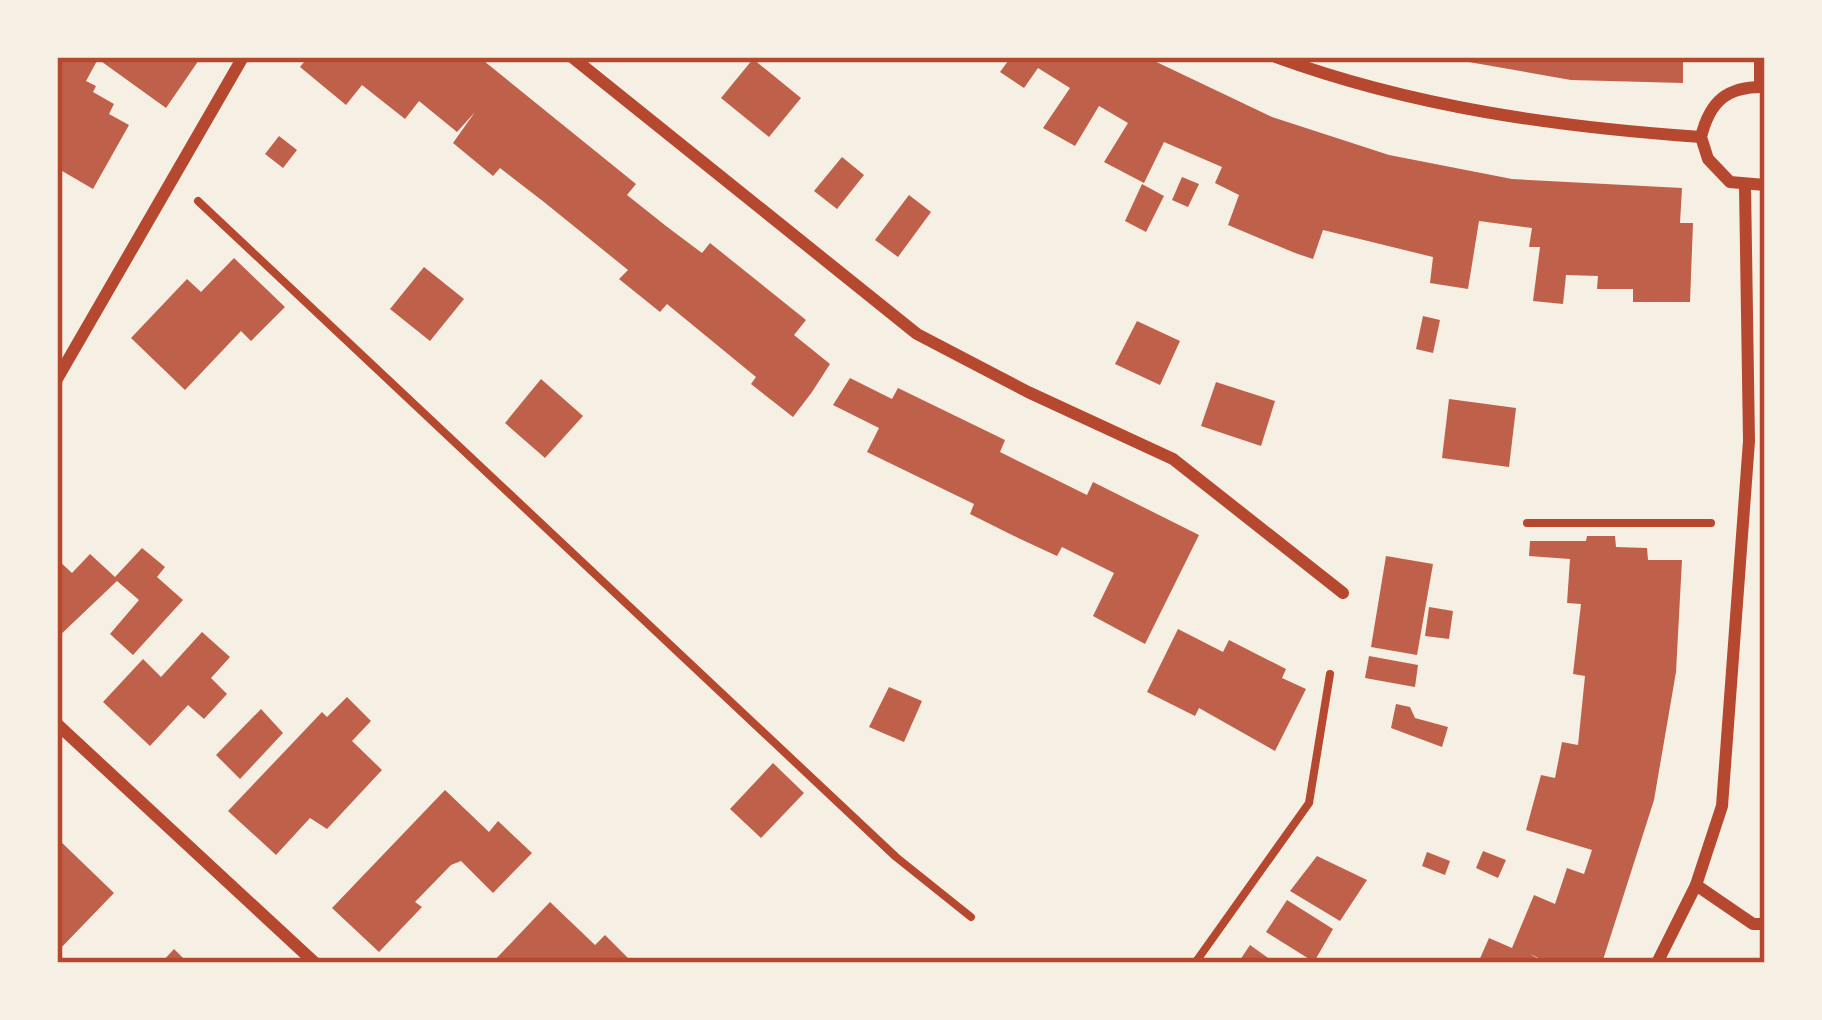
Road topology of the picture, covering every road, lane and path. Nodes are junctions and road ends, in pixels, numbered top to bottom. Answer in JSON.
{"nodes":[{"id":1,"x":243,"y":57,"type":"edge"},
{"id":2,"x":572,"y":57,"type":"edge"},
{"id":3,"x":1276,"y":57,"type":"edge"},
{"id":4,"x":1760,"y":57,"type":"edge"},
{"id":5,"x":1762,"y":87,"type":"edge"},
{"id":6,"x":1700,"y":137,"type":"junction"},
{"id":7,"x":170,"y":175,"type":"junction"},
{"id":8,"x":1765,"y":185,"type":"edge"},
{"id":9,"x":1745,"y":186,"type":"junction"},
{"id":10,"x":57,"y":379,"type":"edge"},
{"id":11,"x":1527,"y":523,"type":"dead end"},
{"id":12,"x":1746,"y":524,"type":"junction"},
{"id":13,"x":1343,"y":593,"type":"dead end"},
{"id":14,"x":1330,"y":674,"type":"dead end"},
{"id":15,"x":57,"y":724,"type":"edge"},
{"id":16,"x":1696,"y":885,"type":"junction"},
{"id":17,"x":971,"y":917,"type":"dead end"},
{"id":18,"x":1765,"y":924,"type":"edge"},
{"id":19,"x":315,"y":963,"type":"edge"},
{"id":20,"x":1195,"y":963,"type":"edge"},
{"id":21,"x":1657,"y":963,"type":"edge"}],
"edges":[{"from":1,"to":7,"type":"street"},
{"from":2,"to":13,"type":"street"},
{"from":3,"to":6,"type":"street"},
{"from":4,"to":5,"type":"street"},
{"from":5,"to":6,"type":"street"},
{"from":6,"to":9,"type":"street"},
{"from":7,"to":10,"type":"street"},
{"from":7,"to":17,"type":"path"},
{"from":8,"to":9,"type":"street"},
{"from":9,"to":12,"type":"street"},
{"from":11,"to":12,"type":"path"},
{"from":12,"to":16,"type":"street"},
{"from":14,"to":20,"type":"path"},
{"from":15,"to":19,"type":"street"},
{"from":16,"to":18,"type":"street"},
{"from":16,"to":21,"type":"street"}]}
